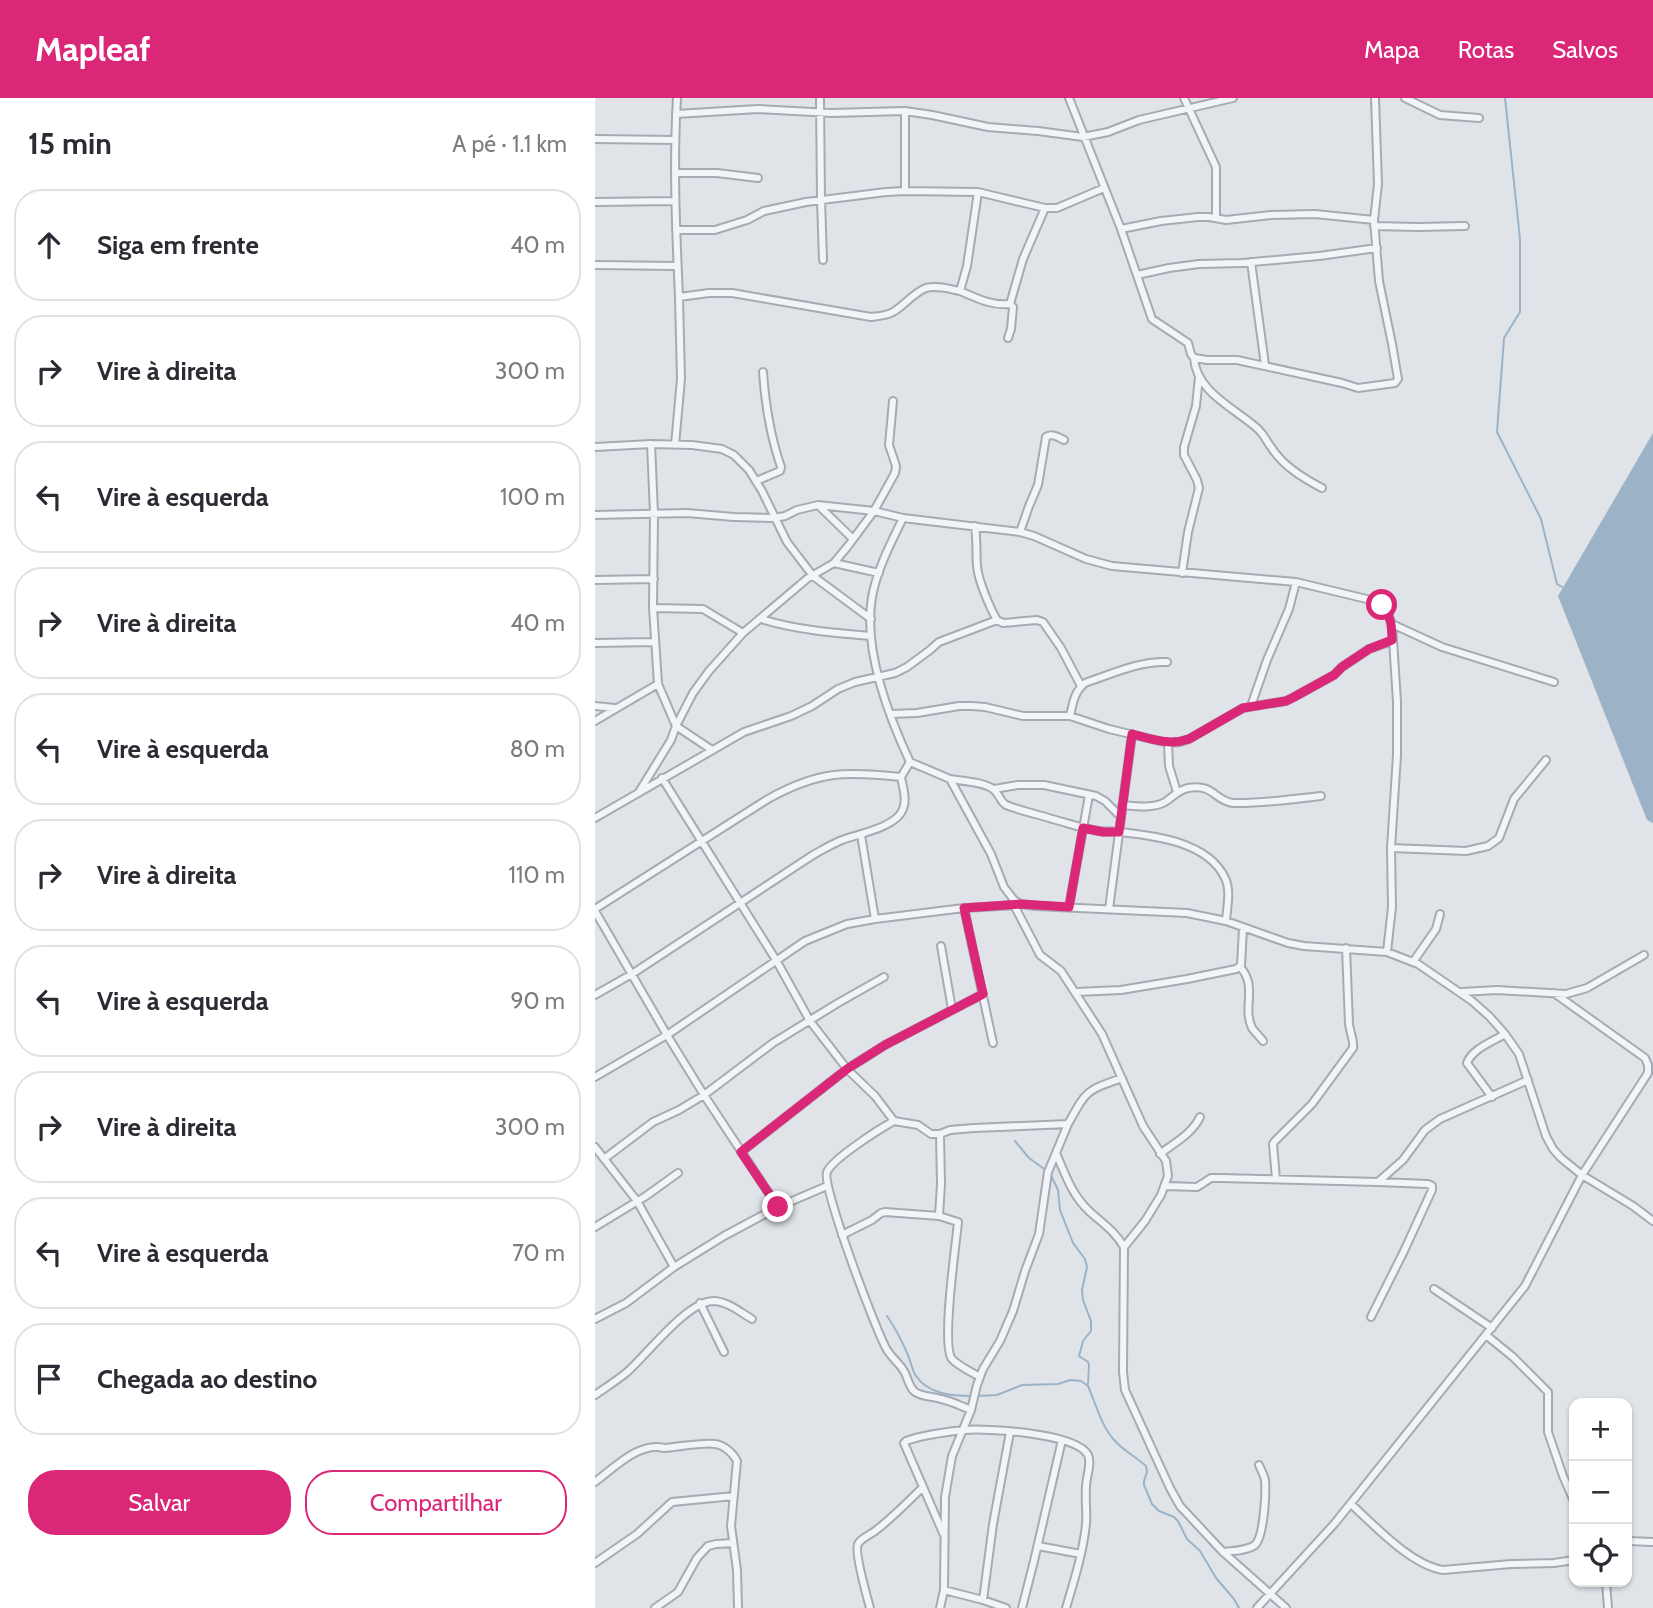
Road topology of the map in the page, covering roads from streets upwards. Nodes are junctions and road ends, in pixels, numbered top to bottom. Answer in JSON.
{"nodes":[{"id":1,"x":677,"y":98,"type":"edge"},
{"id":2,"x":820,"y":98,"type":"edge"},
{"id":3,"x":1069,"y":98,"type":"edge"},
{"id":4,"x":1184,"y":98,"type":"edge"},
{"id":5,"x":1233,"y":98,"type":"edge"},
{"id":6,"x":1375,"y":98,"type":"edge"},
{"id":7,"x":1405,"y":98,"type":"edge"},
{"id":8,"x":1188,"y":108,"type":"junction"},
{"id":9,"x":820,"y":111,"type":"junction"},
{"id":10,"x":905,"y":111,"type":"junction"},
{"id":11,"x":676,"y":114,"type":"junction"},
{"id":12,"x":1479,"y":118,"type":"dead end"},
{"id":13,"x":1083,"y":137,"type":"junction"},
{"id":14,"x":595,"y":139,"type":"edge"},
{"id":15,"x":675,"y":140,"type":"junction"},
{"id":16,"x":675,"y":173,"type":"junction"},
{"id":17,"x":758,"y":178,"type":"dead end"},
{"id":18,"x":1104,"y":188,"type":"junction"},
{"id":19,"x":905,"y":191,"type":"junction"},
{"id":20,"x":978,"y":192,"type":"junction"},
{"id":21,"x":821,"y":199,"type":"junction"},
{"id":22,"x":675,"y":201,"type":"junction"},
{"id":23,"x":595,"y":202,"type":"edge"},
{"id":24,"x":1045,"y":208,"type":"junction"},
{"id":25,"x":1216,"y":218,"type":"junction"},
{"id":26,"x":1374,"y":223,"type":"junction"},
{"id":27,"x":1465,"y":226,"type":"dead end"},
{"id":28,"x":1121,"y":229,"type":"junction"},
{"id":29,"x":677,"y":230,"type":"junction"},
{"id":30,"x":1377,"y":248,"type":"junction"},
{"id":31,"x":823,"y":261,"type":"dead end"},
{"id":32,"x":1251,"y":262,"type":"junction"},
{"id":33,"x":595,"y":265,"type":"edge"},
{"id":34,"x":677,"y":266,"type":"junction"},
{"id":35,"x":1137,"y":275,"type":"junction"},
{"id":36,"x":960,"y":291,"type":"junction"},
{"id":37,"x":679,"y":297,"type":"junction"},
{"id":38,"x":1010,"y":304,"type":"junction"},
{"id":39,"x":1008,"y":338,"type":"dead end"},
{"id":40,"x":1194,"y":358,"type":"junction"},
{"id":41,"x":1265,"y":365,"type":"junction"},
{"id":42,"x":763,"y":372,"type":"dead end"},
{"id":43,"x":1199,"y":377,"type":"junction"},
{"id":44,"x":893,"y":401,"type":"dead end"},
{"id":45,"x":1064,"y":440,"type":"dead end"},
{"id":46,"x":651,"y":444,"type":"junction"},
{"id":47,"x":675,"y":445,"type":"junction"},
{"id":48,"x":595,"y":447,"type":"edge"},
{"id":49,"x":756,"y":481,"type":"junction"},
{"id":50,"x":1322,"y":488,"type":"dead end"},
{"id":51,"x":818,"y":505,"type":"junction"},
{"id":52,"x":874,"y":511,"type":"junction"},
{"id":53,"x":654,"y":513,"type":"junction"},
{"id":54,"x":595,"y":515,"type":"edge"},
{"id":55,"x":774,"y":518,"type":"junction"},
{"id":56,"x":903,"y":518,"type":"junction"},
{"id":57,"x":975,"y":526,"type":"junction"},
{"id":58,"x":1020,"y":532,"type":"junction"},
{"id":59,"x":853,"y":539,"type":"junction"},
{"id":60,"x":834,"y":562,"type":"junction"},
{"id":61,"x":879,"y":573,"type":"junction"},
{"id":62,"x":1182,"y":573,"type":"junction"},
{"id":63,"x":813,"y":576,"type":"junction"},
{"id":64,"x":654,"y":579,"type":"junction"},
{"id":65,"x":595,"y":580,"type":"edge"},
{"id":66,"x":1296,"y":582,"type":"junction"},
{"id":67,"x":653,"y":608,"type":"junction"},
{"id":68,"x":761,"y":619,"type":"junction"},
{"id":69,"x":871,"y":620,"type":"junction"},
{"id":70,"x":997,"y":620,"type":"junction"},
{"id":71,"x":1392,"y":624,"type":"junction"},
{"id":72,"x":743,"y":633,"type":"junction"},
{"id":73,"x":871,"y":636,"type":"junction"},
{"id":74,"x":1392,"y":640,"type":"junction"},
{"id":75,"x":654,"y":642,"type":"junction"},
{"id":76,"x":595,"y":643,"type":"edge"},
{"id":77,"x":1167,"y":662,"type":"dead end"},
{"id":78,"x":878,"y":676,"type":"junction"},
{"id":79,"x":1554,"y":682,"type":"dead end"},
{"id":80,"x":658,"y":684,"type":"junction"},
{"id":81,"x":1081,"y":686,"type":"junction"},
{"id":82,"x":595,"y":706,"type":"edge"},
{"id":83,"x":1251,"y":706,"type":"junction"},
{"id":84,"x":617,"y":708,"type":"junction"},
{"id":85,"x":891,"y":714,"type":"junction"},
{"id":86,"x":1070,"y":716,"type":"junction"},
{"id":87,"x":595,"y":721,"type":"edge"},
{"id":88,"x":676,"y":726,"type":"junction"},
{"id":89,"x":1132,"y":734,"type":"junction"},
{"id":90,"x":1168,"y":743,"type":"junction"},
{"id":91,"x":712,"y":750,"type":"junction"},
{"id":92,"x":1546,"y":760,"type":"dead end"},
{"id":93,"x":910,"y":762,"type":"junction"},
{"id":94,"x":901,"y":777,"type":"junction"},
{"id":95,"x":662,"y":778,"type":"junction"},
{"id":96,"x":950,"y":779,"type":"junction"},
{"id":97,"x":994,"y":789,"type":"junction"},
{"id":98,"x":639,"y":792,"type":"junction"},
{"id":99,"x":1177,"y":792,"type":"junction"},
{"id":100,"x":1089,"y":795,"type":"junction"},
{"id":101,"x":1321,"y":796,"type":"dead end"},
{"id":102,"x":1122,"y":805,"type":"junction"},
{"id":103,"x":1121,"y":816,"type":"junction"},
{"id":104,"x":595,"y":818,"type":"edge"},
{"id":105,"x":1083,"y":828,"type":"junction"},
{"id":106,"x":1119,"y":832,"type":"junction"},
{"id":107,"x":860,"y":835,"type":"junction"},
{"id":108,"x":701,"y":841,"type":"junction"},
{"id":109,"x":1391,"y":848,"type":"junction"},
{"id":110,"x":740,"y":902,"type":"junction"},
{"id":111,"x":1017,"y":904,"type":"junction"},
{"id":112,"x":1069,"y":907,"type":"junction"},
{"id":113,"x":964,"y":908,"type":"junction"},
{"id":114,"x":1109,"y":909,"type":"junction"},
{"id":115,"x":595,"y":910,"type":"edge"},
{"id":116,"x":1440,"y":914,"type":"dead end"},
{"id":117,"x":875,"y":919,"type":"junction"},
{"id":118,"x":1226,"y":921,"type":"junction"},
{"id":119,"x":1243,"y":928,"type":"junction"},
{"id":120,"x":941,"y":946,"type":"dead end"},
{"id":121,"x":1346,"y":948,"type":"junction"},
{"id":122,"x":1387,"y":952,"type":"junction"},
{"id":123,"x":1644,"y":956,"type":"dead end"},
{"id":124,"x":776,"y":960,"type":"junction"},
{"id":125,"x":1413,"y":962,"type":"junction"},
{"id":126,"x":1240,"y":967,"type":"junction"},
{"id":127,"x":632,"y":974,"type":"junction"},
{"id":128,"x":884,"y":977,"type":"dead end"},
{"id":129,"x":1076,"y":992,"type":"junction"},
{"id":130,"x":1460,"y":992,"type":"junction"},
{"id":131,"x":1554,"y":993,"type":"junction"},
{"id":132,"x":983,"y":994,"type":"junction"},
{"id":133,"x":595,"y":995,"type":"edge"},
{"id":134,"x":952,"y":1009,"type":"junction"},
{"id":135,"x":810,"y":1021,"type":"junction"},
{"id":136,"x":1505,"y":1034,"type":"junction"},
{"id":137,"x":667,"y":1035,"type":"junction"},
{"id":138,"x":1263,"y":1041,"type":"dead end"},
{"id":139,"x":993,"y":1043,"type":"dead end"},
{"id":140,"x":847,"y":1069,"type":"junction"},
{"id":141,"x":595,"y":1077,"type":"edge"},
{"id":142,"x":1122,"y":1078,"type":"junction"},
{"id":143,"x":1528,"y":1080,"type":"junction"},
{"id":144,"x":704,"y":1095,"type":"junction"},
{"id":145,"x":1492,"y":1097,"type":"junction"},
{"id":146,"x":1200,"y":1117,"type":"dead end"},
{"id":147,"x":894,"y":1121,"type":"junction"},
{"id":148,"x":1068,"y":1124,"type":"junction"},
{"id":149,"x":940,"y":1134,"type":"junction"},
{"id":150,"x":595,"y":1147,"type":"edge"},
{"id":151,"x":741,"y":1152,"type":"junction"},
{"id":152,"x":1056,"y":1153,"type":"junction"},
{"id":153,"x":1160,"y":1154,"type":"junction"},
{"id":154,"x":604,"y":1159,"type":"junction"},
{"id":155,"x":678,"y":1173,"type":"dead end"},
{"id":156,"x":1582,"y":1175,"type":"junction"},
{"id":157,"x":1276,"y":1179,"type":"junction"},
{"id":158,"x":1378,"y":1182,"type":"junction"},
{"id":159,"x":827,"y":1186,"type":"junction"},
{"id":160,"x":1165,"y":1186,"type":"junction"},
{"id":161,"x":637,"y":1201,"type":"junction"},
{"id":162,"x":778,"y":1207,"type":"junction"},
{"id":163,"x":939,"y":1216,"type":"junction"},
{"id":164,"x":1653,"y":1221,"type":"edge"},
{"id":165,"x":595,"y":1227,"type":"edge"},
{"id":166,"x":842,"y":1235,"type":"junction"},
{"id":167,"x":1124,"y":1247,"type":"junction"},
{"id":168,"x":674,"y":1267,"type":"junction"},
{"id":169,"x":1434,"y":1289,"type":"dead end"},
{"id":170,"x":699,"y":1303,"type":"junction"},
{"id":171,"x":1371,"y":1317,"type":"dead end"},
{"id":172,"x":595,"y":1319,"type":"edge"},
{"id":173,"x":752,"y":1319,"type":"dead end"},
{"id":174,"x":1492,"y":1328,"type":"junction"},
{"id":175,"x":1486,"y":1335,"type":"junction"},
{"id":176,"x":724,"y":1352,"type":"dead end"},
{"id":177,"x":980,"y":1377,"type":"junction"},
{"id":178,"x":595,"y":1395,"type":"edge"},
{"id":179,"x":971,"y":1410,"type":"junction"},
{"id":180,"x":963,"y":1430,"type":"junction"},
{"id":181,"x":1010,"y":1432,"type":"junction"},
{"id":182,"x":1062,"y":1440,"type":"junction"},
{"id":183,"x":1259,"y":1465,"type":"dead end"},
{"id":184,"x":595,"y":1482,"type":"edge"},
{"id":185,"x":923,"y":1487,"type":"junction"},
{"id":186,"x":1569,"y":1490,"type":"edge"},
{"id":187,"x":734,"y":1496,"type":"junction"},
{"id":188,"x":1350,"y":1504,"type":"junction"},
{"id":189,"x":945,"y":1538,"type":"junction"},
{"id":190,"x":1632,"y":1541,"type":"edge"},
{"id":191,"x":1653,"y":1542,"type":"edge"},
{"id":192,"x":733,"y":1543,"type":"junction"},
{"id":193,"x":1038,"y":1546,"type":"junction"},
{"id":194,"x":1223,"y":1552,"type":"junction"},
{"id":195,"x":1081,"y":1554,"type":"junction"},
{"id":196,"x":1569,"y":1561,"type":"edge"},
{"id":197,"x":595,"y":1563,"type":"edge"},
{"id":198,"x":1606,"y":1587,"type":"edge"},
{"id":199,"x":944,"y":1590,"type":"junction"},
{"id":200,"x":1269,"y":1594,"type":"junction"},
{"id":201,"x":983,"y":1600,"type":"junction"},
{"id":202,"x":655,"y":1608,"type":"edge"},
{"id":203,"x":738,"y":1608,"type":"edge"},
{"id":204,"x":870,"y":1608,"type":"edge"},
{"id":205,"x":940,"y":1608,"type":"edge"},
{"id":206,"x":1006,"y":1608,"type":"edge"},
{"id":207,"x":1022,"y":1608,"type":"edge"},
{"id":208,"x":1066,"y":1608,"type":"edge"},
{"id":209,"x":1257,"y":1608,"type":"edge"},
{"id":210,"x":1286,"y":1608,"type":"edge"},
{"id":211,"x":1608,"y":1608,"type":"edge"}],
"edges":[{"from":1,"to":11,"type":"street"},
{"from":2,"to":9,"type":"street"},
{"from":3,"to":13,"type":"street"},
{"from":4,"to":8,"type":"street"},
{"from":5,"to":8,"type":"street"},
{"from":6,"to":26,"type":"street"},
{"from":7,"to":12,"type":"street"},
{"from":8,"to":13,"type":"street"},
{"from":8,"to":25,"type":"street"},
{"from":9,"to":10,"type":"street"},
{"from":9,"to":11,"type":"street"},
{"from":9,"to":21,"type":"street"},
{"from":10,"to":13,"type":"street"},
{"from":10,"to":19,"type":"street"},
{"from":11,"to":15,"type":"street"},
{"from":13,"to":18,"type":"street"},
{"from":14,"to":15,"type":"street"},
{"from":15,"to":16,"type":"street"},
{"from":16,"to":17,"type":"street"},
{"from":16,"to":22,"type":"street"},
{"from":18,"to":24,"type":"street"},
{"from":18,"to":28,"type":"street"},
{"from":19,"to":20,"type":"street"},
{"from":19,"to":21,"type":"street"},
{"from":20,"to":24,"type":"street"},
{"from":20,"to":36,"type":"street"},
{"from":21,"to":29,"type":"street"},
{"from":21,"to":31,"type":"street"},
{"from":22,"to":23,"type":"street"},
{"from":22,"to":29,"type":"street"},
{"from":24,"to":38,"type":"street"},
{"from":25,"to":26,"type":"street"},
{"from":25,"to":28,"type":"street"},
{"from":26,"to":27,"type":"street"},
{"from":26,"to":30,"type":"street"},
{"from":28,"to":35,"type":"street"},
{"from":29,"to":34,"type":"street"},
{"from":30,"to":32,"type":"street"},
{"from":30,"to":41,"type":"street"},
{"from":32,"to":35,"type":"street"},
{"from":32,"to":41,"type":"street"},
{"from":33,"to":34,"type":"street"},
{"from":34,"to":37,"type":"street"},
{"from":35,"to":40,"type":"street"},
{"from":36,"to":37,"type":"street"},
{"from":36,"to":38,"type":"street"},
{"from":37,"to":47,"type":"street"},
{"from":38,"to":39,"type":"street"},
{"from":40,"to":41,"type":"street"},
{"from":40,"to":43,"type":"street"},
{"from":42,"to":49,"type":"street"},
{"from":43,"to":50,"type":"street"},
{"from":43,"to":62,"type":"street"},
{"from":44,"to":52,"type":"street"},
{"from":45,"to":58,"type":"street"},
{"from":46,"to":47,"type":"street"},
{"from":46,"to":48,"type":"street"},
{"from":46,"to":53,"type":"street"},
{"from":47,"to":49,"type":"street"},
{"from":49,"to":55,"type":"street"},
{"from":51,"to":52,"type":"street"},
{"from":51,"to":55,"type":"street"},
{"from":51,"to":59,"type":"street"},
{"from":52,"to":56,"type":"street"},
{"from":52,"to":59,"type":"street"},
{"from":53,"to":54,"type":"street"},
{"from":53,"to":55,"type":"street"},
{"from":53,"to":64,"type":"street"},
{"from":55,"to":63,"type":"street"},
{"from":56,"to":57,"type":"street"},
{"from":56,"to":61,"type":"street"},
{"from":57,"to":58,"type":"street"},
{"from":57,"to":70,"type":"street"},
{"from":58,"to":62,"type":"street"},
{"from":59,"to":60,"type":"street"},
{"from":60,"to":61,"type":"street"},
{"from":60,"to":63,"type":"street"},
{"from":61,"to":69,"type":"street"},
{"from":62,"to":66,"type":"street"},
{"from":63,"to":68,"type":"street"},
{"from":63,"to":69,"type":"street"},
{"from":64,"to":65,"type":"street"},
{"from":64,"to":67,"type":"street"},
{"from":66,"to":71,"type":"street"},
{"from":66,"to":83,"type":"street"},
{"from":67,"to":72,"type":"street"},
{"from":67,"to":75,"type":"street"},
{"from":68,"to":72,"type":"street"},
{"from":68,"to":73,"type":"street"},
{"from":69,"to":73,"type":"street"},
{"from":70,"to":78,"type":"street"},
{"from":70,"to":81,"type":"street"},
{"from":71,"to":74,"type":"street"},
{"from":71,"to":79,"type":"street"},
{"from":72,"to":88,"type":"street"},
{"from":73,"to":78,"type":"street"},
{"from":74,"to":83,"type":"street"},
{"from":74,"to":109,"type":"street"},
{"from":75,"to":76,"type":"street"},
{"from":75,"to":80,"type":"street"},
{"from":77,"to":81,"type":"street"},
{"from":78,"to":85,"type":"street"},
{"from":78,"to":91,"type":"street"},
{"from":80,"to":84,"type":"street"},
{"from":80,"to":88,"type":"street"},
{"from":81,"to":86,"type":"street"},
{"from":82,"to":84,"type":"street"},
{"from":83,"to":90,"type":"street"},
{"from":84,"to":87,"type":"street"},
{"from":85,"to":86,"type":"street"},
{"from":85,"to":93,"type":"street"},
{"from":86,"to":89,"type":"street"},
{"from":88,"to":91,"type":"street"},
{"from":88,"to":98,"type":"street"},
{"from":89,"to":90,"type":"street"},
{"from":89,"to":102,"type":"street"},
{"from":90,"to":99,"type":"street"},
{"from":91,"to":95,"type":"street"},
{"from":92,"to":109,"type":"street"},
{"from":93,"to":94,"type":"street"},
{"from":93,"to":96,"type":"street"},
{"from":94,"to":107,"type":"street"},
{"from":94,"to":108,"type":"street"},
{"from":95,"to":98,"type":"street"},
{"from":95,"to":108,"type":"street"},
{"from":96,"to":97,"type":"street"},
{"from":96,"to":111,"type":"street"},
{"from":97,"to":100,"type":"street"},
{"from":97,"to":105,"type":"street"},
{"from":98,"to":104,"type":"street"},
{"from":99,"to":101,"type":"street"},
{"from":99,"to":102,"type":"street"},
{"from":100,"to":103,"type":"street"},
{"from":100,"to":105,"type":"street"},
{"from":102,"to":103,"type":"street"},
{"from":103,"to":106,"type":"street"},
{"from":105,"to":106,"type":"street"},
{"from":105,"to":112,"type":"street"},
{"from":106,"to":114,"type":"street"},
{"from":106,"to":118,"type":"street"},
{"from":107,"to":110,"type":"street"},
{"from":107,"to":117,"type":"street"},
{"from":108,"to":110,"type":"street"},
{"from":108,"to":115,"type":"street"},
{"from":109,"to":122,"type":"street"},
{"from":110,"to":124,"type":"street"},
{"from":110,"to":127,"type":"street"},
{"from":111,"to":112,"type":"street"},
{"from":111,"to":113,"type":"street"},
{"from":111,"to":129,"type":"street"},
{"from":112,"to":114,"type":"street"},
{"from":113,"to":117,"type":"street"},
{"from":113,"to":132,"type":"street"},
{"from":114,"to":118,"type":"street"},
{"from":115,"to":127,"type":"street"},
{"from":116,"to":125,"type":"street"},
{"from":117,"to":124,"type":"street"},
{"from":118,"to":119,"type":"street"},
{"from":119,"to":121,"type":"street"},
{"from":119,"to":126,"type":"street"},
{"from":120,"to":134,"type":"street"},
{"from":121,"to":122,"type":"street"},
{"from":121,"to":157,"type":"street"},
{"from":122,"to":125,"type":"street"},
{"from":123,"to":131,"type":"street"},
{"from":124,"to":135,"type":"street"},
{"from":124,"to":137,"type":"street"},
{"from":125,"to":130,"type":"street"},
{"from":126,"to":129,"type":"street"},
{"from":126,"to":138,"type":"street"},
{"from":127,"to":133,"type":"street"},
{"from":127,"to":137,"type":"street"},
{"from":128,"to":135,"type":"street"},
{"from":129,"to":142,"type":"street"},
{"from":130,"to":131,"type":"street"},
{"from":130,"to":136,"type":"street"},
{"from":131,"to":156,"type":"street"},
{"from":132,"to":134,"type":"street"},
{"from":132,"to":139,"type":"street"},
{"from":134,"to":140,"type":"street"},
{"from":135,"to":140,"type":"street"},
{"from":135,"to":144,"type":"street"},
{"from":136,"to":143,"type":"street"},
{"from":136,"to":145,"type":"street"},
{"from":137,"to":141,"type":"street"},
{"from":137,"to":144,"type":"street"},
{"from":140,"to":147,"type":"street"},
{"from":140,"to":151,"type":"street"},
{"from":142,"to":148,"type":"street"},
{"from":142,"to":153,"type":"street"},
{"from":143,"to":145,"type":"street"},
{"from":143,"to":156,"type":"street"},
{"from":144,"to":151,"type":"street"},
{"from":144,"to":154,"type":"street"},
{"from":145,"to":158,"type":"street"},
{"from":146,"to":153,"type":"street"},
{"from":147,"to":149,"type":"street"},
{"from":147,"to":159,"type":"street"},
{"from":148,"to":149,"type":"street"},
{"from":148,"to":152,"type":"street"},
{"from":149,"to":163,"type":"street"},
{"from":150,"to":154,"type":"street"},
{"from":151,"to":162,"type":"street"},
{"from":152,"to":167,"type":"street"},
{"from":152,"to":177,"type":"street"},
{"from":153,"to":160,"type":"street"},
{"from":154,"to":161,"type":"street"},
{"from":155,"to":161,"type":"street"},
{"from":156,"to":164,"type":"street"},
{"from":156,"to":174,"type":"street"},
{"from":157,"to":158,"type":"street"},
{"from":157,"to":160,"type":"street"},
{"from":158,"to":171,"type":"street"},
{"from":159,"to":162,"type":"street"},
{"from":159,"to":166,"type":"street"},
{"from":160,"to":167,"type":"street"},
{"from":161,"to":165,"type":"street"},
{"from":161,"to":168,"type":"street"},
{"from":162,"to":168,"type":"street"},
{"from":163,"to":166,"type":"street"},
{"from":163,"to":177,"type":"street"},
{"from":166,"to":179,"type":"street"},
{"from":167,"to":194,"type":"street"},
{"from":168,"to":172,"type":"street"},
{"from":169,"to":174,"type":"street"},
{"from":170,"to":173,"type":"street"},
{"from":170,"to":176,"type":"street"},
{"from":170,"to":178,"type":"street"},
{"from":174,"to":175,"type":"street"},
{"from":175,"to":186,"type":"street"},
{"from":175,"to":188,"type":"street"},
{"from":177,"to":179,"type":"street"},
{"from":179,"to":180,"type":"street"},
{"from":180,"to":181,"type":"street"},
{"from":180,"to":185,"type":"street"},
{"from":180,"to":189,"type":"street"},
{"from":181,"to":182,"type":"street"},
{"from":181,"to":201,"type":"street"},
{"from":182,"to":193,"type":"street"},
{"from":182,"to":195,"type":"street"},
{"from":183,"to":194,"type":"street"},
{"from":184,"to":187,"type":"street"},
{"from":185,"to":189,"type":"street"},
{"from":185,"to":204,"type":"street"},
{"from":187,"to":192,"type":"street"},
{"from":187,"to":197,"type":"street"},
{"from":188,"to":196,"type":"street"},
{"from":188,"to":200,"type":"street"},
{"from":189,"to":199,"type":"street"},
{"from":190,"to":191,"type":"street"},
{"from":192,"to":202,"type":"street"},
{"from":192,"to":203,"type":"street"},
{"from":193,"to":195,"type":"street"},
{"from":193,"to":207,"type":"street"},
{"from":194,"to":200,"type":"street"},
{"from":195,"to":208,"type":"street"},
{"from":198,"to":211,"type":"street"},
{"from":199,"to":201,"type":"street"},
{"from":199,"to":205,"type":"street"},
{"from":200,"to":209,"type":"street"},
{"from":200,"to":210,"type":"street"},
{"from":201,"to":206,"type":"street"}]}
